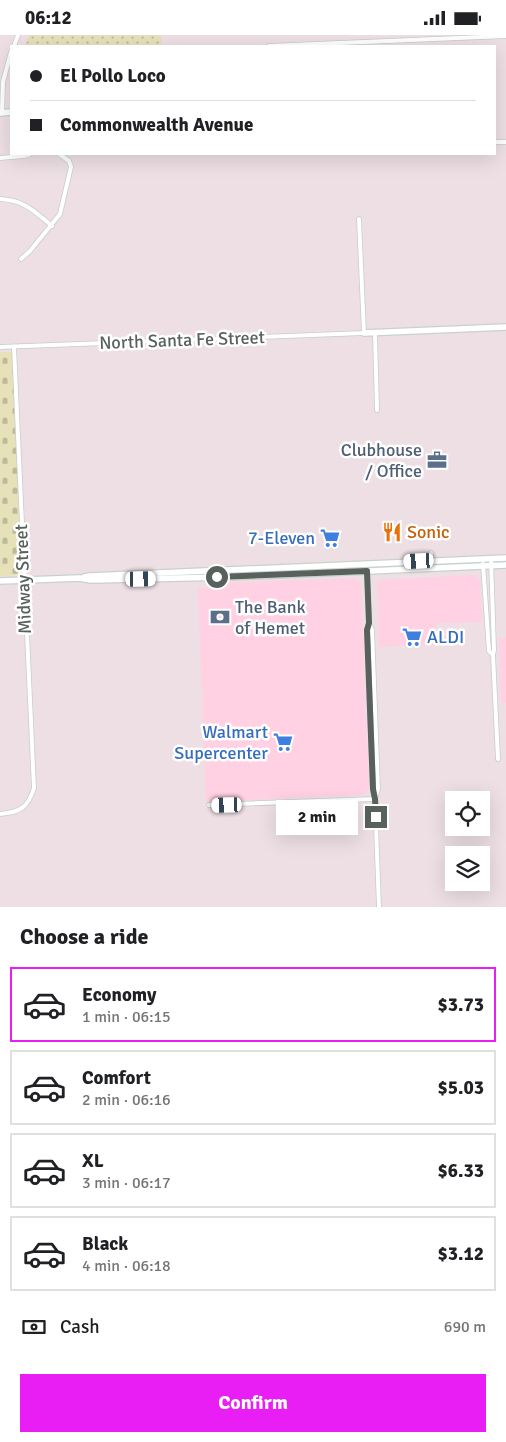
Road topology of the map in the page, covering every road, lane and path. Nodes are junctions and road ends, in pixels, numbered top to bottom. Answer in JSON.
{"nodes":[{"id":1,"x":506,"y":36,"type":"edge"},
{"id":2,"x":293,"y":45,"type":"edge"},
{"id":3,"x":10,"y":55,"type":"edge"},
{"id":4,"x":2,"y":81,"type":"edge"},
{"id":5,"x":1,"y":113,"type":"edge"},
{"id":6,"x":22,"y":155,"type":"edge"},
{"id":7,"x":60,"y":155,"type":"edge"},
{"id":8,"x":0,"y":158,"type":"edge"},
{"id":9,"x":0,"y":199,"type":"edge"},
{"id":10,"x":359,"y":219,"type":"dead end"},
{"id":11,"x":52,"y":225,"type":"junction"},
{"id":12,"x":21,"y":259,"type":"dead end"},
{"id":13,"x":506,"y":327,"type":"edge"},
{"id":14,"x":364,"y":333,"type":"junction"},
{"id":15,"x":375,"y":333,"type":"junction"},
{"id":16,"x":0,"y":347,"type":"edge"},
{"id":17,"x":14,"y":347,"type":"junction"},
{"id":18,"x":377,"y":410,"type":"dead end"},
{"id":19,"x":431,"y":553,"type":"dead end"},
{"id":20,"x":506,"y":558,"type":"edge"},
{"id":21,"x":483,"y":559,"type":"junction"},
{"id":22,"x":491,"y":559,"type":"junction"},
{"id":23,"x":431,"y":560,"type":"junction"},
{"id":24,"x":367,"y":563,"type":"junction"},
{"id":25,"x":506,"y":565,"type":"edge"},
{"id":26,"x":484,"y":566,"type":"junction"},
{"id":27,"x":491,"y":566,"type":"junction"},
{"id":28,"x":311,"y":567,"type":"junction"},
{"id":29,"x":367,"y":571,"type":"junction"},
{"id":30,"x":276,"y":575,"type":"junction"},
{"id":31,"x":79,"y":578,"type":"junction"},
{"id":32,"x":0,"y":581,"type":"edge"},
{"id":33,"x":24,"y":581,"type":"junction"},
{"id":34,"x":493,"y":655,"type":"junction"},
{"id":35,"x":498,"y":759,"type":"dead end"},
{"id":36,"x":375,"y":799,"type":"junction"},
{"id":37,"x":209,"y":805,"type":"dead end"},
{"id":38,"x":0,"y":814,"type":"edge"},
{"id":39,"x":380,"y":907,"type":"edge"}],
"edges":[{"from":1,"to":2,"type":"street"},
{"from":3,"to":4,"type":"street"},
{"from":4,"to":5,"type":"street"},
{"from":6,"to":8,"type":"street"},
{"from":7,"to":11,"type":"street"},
{"from":9,"to":11,"type":"street"},
{"from":10,"to":14,"type":"street"},
{"from":11,"to":12,"type":"street"},
{"from":13,"to":15,"type":"main road"},
{"from":14,"to":15,"type":"main road"},
{"from":14,"to":17,"type":"street","name":"North Santa Fe Street"},
{"from":15,"to":18,"type":"street"},
{"from":16,"to":17,"type":"street","name":"North Santa Fe Street"},
{"from":17,"to":33,"type":"street","name":"Midway Street"},
{"from":19,"to":23,"type":"street"},
{"from":20,"to":22,"type":"main road"},
{"from":21,"to":22,"type":"main road"},
{"from":21,"to":23,"type":"main road"},
{"from":21,"to":26,"type":"street"},
{"from":22,"to":27,"type":"street"},
{"from":23,"to":24,"type":"main road"},
{"from":24,"to":28,"type":"main road"},
{"from":24,"to":29,"type":"street"},
{"from":25,"to":27,"type":"main road"},
{"from":26,"to":27,"type":"main road"},
{"from":26,"to":29,"type":"main road"},
{"from":26,"to":34,"type":"street"},
{"from":27,"to":34,"type":"street"},
{"from":28,"to":30,"type":"main road"},
{"from":28,"to":31,"type":"main road"},
{"from":29,"to":30,"type":"main road"},
{"from":29,"to":36,"type":"street"},
{"from":30,"to":31,"type":"main road"},
{"from":31,"to":33,"type":"main road"},
{"from":32,"to":33,"type":"main road"},
{"from":33,"to":38,"type":"street","name":"Midway Street"},
{"from":34,"to":35,"type":"street"},
{"from":36,"to":37,"type":"street"},
{"from":36,"to":39,"type":"street"}]}
